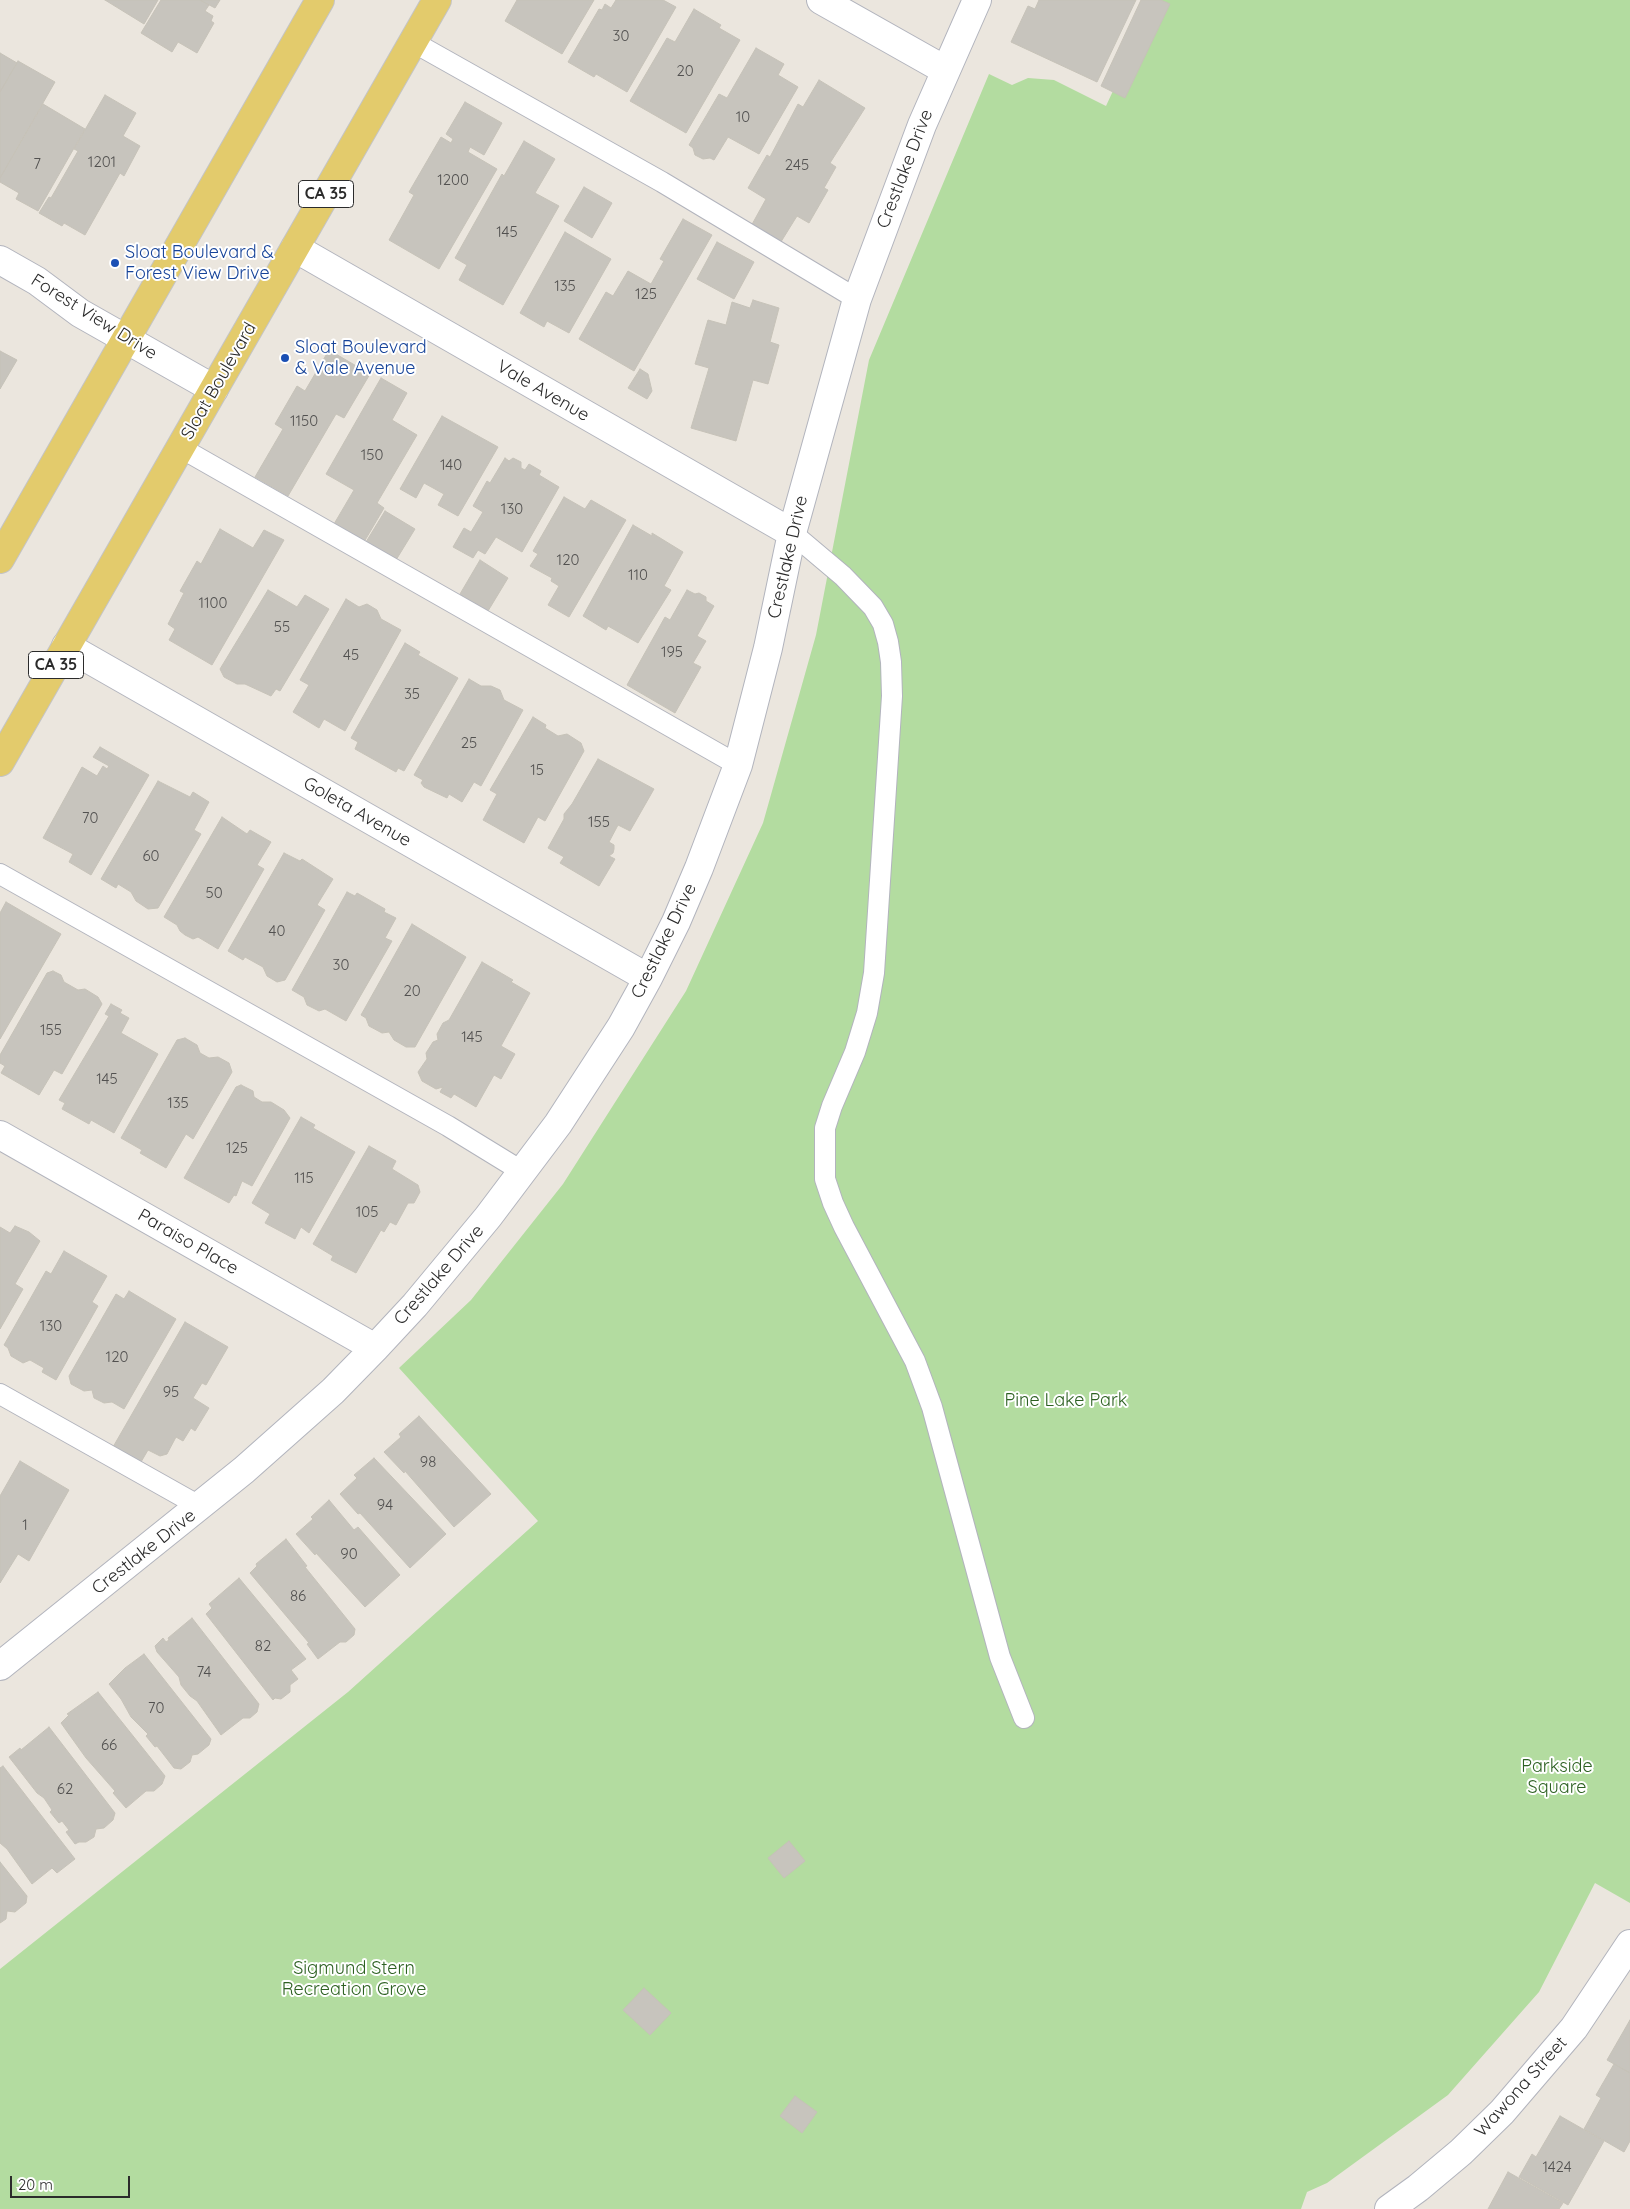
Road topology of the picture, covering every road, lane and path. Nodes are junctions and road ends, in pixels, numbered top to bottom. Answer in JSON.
{"nodes":[{"id":1,"x":320,"y":0,"type":"edge"},
{"id":2,"x":437,"y":0,"type":"edge"},
{"id":3,"x":821,"y":0,"type":"edge"},
{"id":4,"x":977,"y":0,"type":"edge"},
{"id":5,"x":413,"y":42,"type":"junction"},
{"id":6,"x":945,"y":70,"type":"junction"},
{"id":7,"x":295,"y":248,"type":"junction"},
{"id":8,"x":0,"y":260,"type":"edge"},
{"id":9,"x":857,"y":299,"type":"junction"},
{"id":10,"x":126,"y":338,"type":"junction"},
{"id":11,"x":214,"y":388,"type":"junction"},
{"id":12,"x":180,"y":448,"type":"junction"},
{"id":13,"x":792,"y":533,"type":"junction"},
{"id":14,"x":0,"y":559,"type":"edge"},
{"id":15,"x":66,"y":646,"type":"junction"},
{"id":16,"x":0,"y":762,"type":"edge"},
{"id":17,"x":738,"y":765,"type":"junction"},
{"id":18,"x":0,"y":874,"type":"edge"},
{"id":19,"x":648,"y":978,"type":"junction"},
{"id":20,"x":0,"y":1134,"type":"edge"},
{"id":21,"x":523,"y":1172,"type":"junction"},
{"id":22,"x":375,"y":1348,"type":"junction"},
{"id":23,"x":0,"y":1394,"type":"edge"},
{"id":24,"x":201,"y":1507,"type":"junction"},
{"id":25,"x":1,"y":1663,"type":"edge"},
{"id":26,"x":1024,"y":1718,"type":"dead end"},
{"id":27,"x":1630,"y":1944,"type":"edge"},
{"id":28,"x":1389,"y":2209,"type":"edge"}],
"edges":[{"from":1,"to":10,"type":"main road"},
{"from":2,"to":5,"type":"main road","name":"Sloat Boulevard","number":"CA 35"},
{"from":3,"to":6,"type":"street"},
{"from":4,"to":6,"type":"street","name":"Crestlake Drive"},
{"from":5,"to":7,"type":"main road","name":"Sloat Boulevard","number":"CA 35"},
{"from":5,"to":9,"type":"lane"},
{"from":6,"to":9,"type":"street","name":"Crestlake Drive"},
{"from":7,"to":11,"type":"main road","name":"Sloat Boulevard","number":"CA 35"},
{"from":7,"to":13,"type":"street","name":"Vale Avenue"},
{"from":8,"to":10,"type":"street","name":"Forest View Drive"},
{"from":9,"to":13,"type":"street","name":"Crestlake Drive"},
{"from":10,"to":11,"type":"street","name":"Forest View Drive"},
{"from":10,"to":14,"type":"main road"},
{"from":11,"to":12,"type":"main road","name":"Sloat Boulevard","number":"CA 35"},
{"from":12,"to":15,"type":"main road","name":"Sloat Boulevard","number":"CA 35"},
{"from":12,"to":17,"type":"lane"},
{"from":13,"to":17,"type":"street","name":"Crestlake Drive"},
{"from":13,"to":26,"type":"lane"},
{"from":15,"to":16,"type":"main road","name":"Sloat Boulevard","number":"CA 35"},
{"from":15,"to":19,"type":"street","name":"Goleta Avenue"},
{"from":17,"to":19,"type":"street","name":"Crestlake Drive"},
{"from":18,"to":21,"type":"lane"},
{"from":19,"to":21,"type":"street","name":"Crestlake Drive"},
{"from":20,"to":22,"type":"street","name":"Paraiso Place"},
{"from":21,"to":22,"type":"street","name":"Crestlake Drive"},
{"from":22,"to":24,"type":"street","name":"Crestlake Drive"},
{"from":23,"to":24,"type":"lane"},
{"from":24,"to":25,"type":"street","name":"Crestlake Drive"},
{"from":27,"to":28,"type":"street","name":"Wawona Street"}]}
